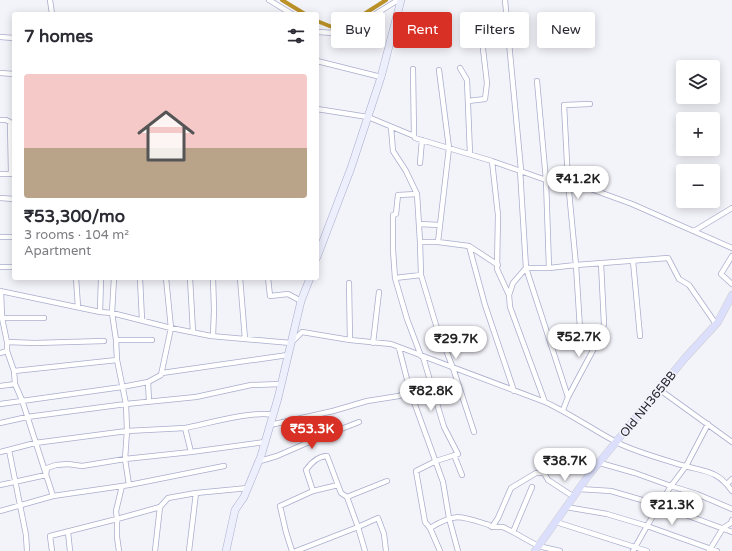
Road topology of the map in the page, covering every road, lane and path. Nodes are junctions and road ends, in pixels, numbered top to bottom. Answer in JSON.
{"nodes":[{"id":1,"x":50,"y":0,"type":"edge"},
{"id":2,"x":269,"y":0,"type":"edge"},
{"id":3,"x":400,"y":0,"type":"edge"},
{"id":4,"x":505,"y":0,"type":"edge"},
{"id":5,"x":52,"y":12,"type":"edge"},
{"id":6,"x":289,"y":12,"type":"edge"},
{"id":7,"x":319,"y":33,"type":"edge"},
{"id":8,"x":0,"y":37,"type":"edge"},
{"id":9,"x":12,"y":38,"type":"edge"},
{"id":10,"x":483,"y":49,"type":"dead end"},
{"id":11,"x":319,"y":62,"type":"edge"},
{"id":12,"x":460,"y":68,"type":"dead end"},
{"id":13,"x":413,"y":69,"type":"dead end"},
{"id":14,"x":439,"y":70,"type":"dead end"},
{"id":15,"x":0,"y":73,"type":"edge"},
{"id":16,"x":12,"y":74,"type":"edge"},
{"id":17,"x":381,"y":77,"type":"junction"},
{"id":18,"x":537,"y":81,"type":"dead end"},
{"id":19,"x":468,"y":100,"type":"junction"},
{"id":20,"x":590,"y":104,"type":"dead end"},
{"id":21,"x":319,"y":109,"type":"edge"},
{"id":22,"x":368,"y":117,"type":"junction"},
{"id":23,"x":0,"y":120,"type":"edge"},
{"id":24,"x":391,"y":127,"type":"junction"},
{"id":25,"x":414,"y":136,"type":"junction"},
{"id":26,"x":422,"y":140,"type":"junction"},
{"id":27,"x":449,"y":148,"type":"junction"},
{"id":28,"x":470,"y":154,"type":"junction"},
{"id":29,"x":492,"y":160,"type":"junction"},
{"id":30,"x":420,"y":163,"type":"dead end"},
{"id":31,"x":521,"y":170,"type":"junction"},
{"id":32,"x":0,"y":174,"type":"edge"},
{"id":33,"x":12,"y":174,"type":"edge"},
{"id":34,"x":546,"y":180,"type":"junction"},
{"id":35,"x":568,"y":180,"type":"junction"},
{"id":36,"x":418,"y":194,"type":"junction"},
{"id":37,"x":0,"y":198,"type":"edge"},
{"id":38,"x":12,"y":199,"type":"edge"},
{"id":39,"x":732,"y":208,"type":"edge"},
{"id":40,"x":419,"y":224,"type":"junction"},
{"id":41,"x":440,"y":225,"type":"junction"},
{"id":42,"x":694,"y":231,"type":"junction"},
{"id":43,"x":0,"y":237,"type":"edge"},
{"id":44,"x":12,"y":237,"type":"edge"},
{"id":45,"x":320,"y":241,"type":"edge"},
{"id":46,"x":420,"y":242,"type":"junction"},
{"id":47,"x":438,"y":242,"type":"junction"},
{"id":48,"x":469,"y":246,"type":"junction"},
{"id":49,"x":732,"y":248,"type":"edge"},
{"id":50,"x":732,"y":256,"type":"edge"},
{"id":51,"x":633,"y":261,"type":"junction"},
{"id":52,"x":601,"y":263,"type":"junction"},
{"id":53,"x":498,"y":265,"type":"junction"},
{"id":54,"x":576,"y":265,"type":"junction"},
{"id":55,"x":0,"y":267,"type":"edge"},
{"id":56,"x":12,"y":267,"type":"edge"},
{"id":57,"x":526,"y":268,"type":"junction"},
{"id":58,"x":549,"y":268,"type":"junction"},
{"id":59,"x":421,"y":275,"type":"junction"},
{"id":60,"x":395,"y":278,"type":"junction"},
{"id":61,"x":76,"y":280,"type":"edge"},
{"id":62,"x":101,"y":280,"type":"edge"},
{"id":63,"x":114,"y":280,"type":"edge"},
{"id":64,"x":140,"y":280,"type":"edge"},
{"id":65,"x":166,"y":280,"type":"edge"},
{"id":66,"x":190,"y":280,"type":"edge"},
{"id":67,"x":213,"y":280,"type":"edge"},
{"id":68,"x":240,"y":280,"type":"edge"},
{"id":69,"x":268,"y":280,"type":"edge"},
{"id":70,"x":309,"y":280,"type":"edge"},
{"id":71,"x":503,"y":282,"type":"junction"},
{"id":72,"x":349,"y":283,"type":"dead end"},
{"id":73,"x":513,"y":283,"type":"junction"},
{"id":74,"x":732,"y":284,"type":"edge"},
{"id":75,"x":1,"y":291,"type":"edge"},
{"id":76,"x":379,"y":292,"type":"dead end"},
{"id":77,"x":509,"y":295,"type":"junction"},
{"id":78,"x":732,"y":295,"type":"edge"},
{"id":79,"x":301,"y":301,"type":"junction"},
{"id":80,"x":78,"y":307,"type":"junction"},
{"id":81,"x":100,"y":312,"type":"junction"},
{"id":82,"x":112,"y":312,"type":"junction"},
{"id":83,"x":2,"y":318,"type":"junction"},
{"id":84,"x":44,"y":318,"type":"dead end"},
{"id":85,"x":142,"y":320,"type":"junction"},
{"id":86,"x":716,"y":324,"type":"junction"},
{"id":87,"x":171,"y":328,"type":"junction"},
{"id":88,"x":580,"y":329,"type":"dead end"},
{"id":89,"x":193,"y":332,"type":"junction"},
{"id":90,"x":213,"y":336,"type":"junction"},
{"id":91,"x":640,"y":336,"type":"dead end"},
{"id":92,"x":244,"y":339,"type":"junction"},
{"id":93,"x":116,"y":340,"type":"junction"},
{"id":94,"x":152,"y":340,"type":"dead end"},
{"id":95,"x":350,"y":340,"type":"junction"},
{"id":96,"x":104,"y":341,"type":"dead end"},
{"id":97,"x":7,"y":342,"type":"junction"},
{"id":98,"x":290,"y":343,"type":"junction"},
{"id":99,"x":373,"y":343,"type":"junction"},
{"id":100,"x":399,"y":348,"type":"junction"},
{"id":101,"x":7,"y":351,"type":"junction"},
{"id":102,"x":0,"y":353,"type":"edge"},
{"id":103,"x":288,"y":354,"type":"junction"},
{"id":104,"x":422,"y":356,"type":"junction"},
{"id":105,"x":117,"y":360,"type":"junction"},
{"id":106,"x":453,"y":368,"type":"junction"},
{"id":107,"x":14,"y":372,"type":"junction"},
{"id":108,"x":162,"y":372,"type":"junction"},
{"id":109,"x":148,"y":382,"type":"junction"},
{"id":110,"x":15,"y":384,"type":"junction"},
{"id":111,"x":281,"y":384,"type":"junction"},
{"id":112,"x":0,"y":386,"type":"edge"},
{"id":113,"x":122,"y":387,"type":"junction"},
{"id":114,"x":660,"y":390,"type":"junction"},
{"id":115,"x":410,"y":391,"type":"junction"},
{"id":116,"x":514,"y":391,"type":"junction"},
{"id":117,"x":568,"y":398,"type":"junction"},
{"id":118,"x":22,"y":400,"type":"junction"},
{"id":119,"x":149,"y":401,"type":"junction"},
{"id":120,"x":545,"y":402,"type":"junction"},
{"id":121,"x":0,"y":404,"type":"edge"},
{"id":122,"x":126,"y":404,"type":"junction"},
{"id":123,"x":563,"y":410,"type":"junction"},
{"id":124,"x":273,"y":415,"type":"junction"},
{"id":125,"x":27,"y":417,"type":"junction"},
{"id":126,"x":359,"y":422,"type":"dead end"},
{"id":127,"x":0,"y":423,"type":"edge"},
{"id":128,"x":708,"y":424,"type":"junction"},
{"id":129,"x":270,"y":426,"type":"junction"},
{"id":130,"x":185,"y":428,"type":"junction"},
{"id":131,"x":127,"y":431,"type":"junction"},
{"id":132,"x":474,"y":432,"type":"dead end"},
{"id":133,"x":265,"y":442,"type":"junction"},
{"id":134,"x":617,"y":442,"type":"junction"},
{"id":135,"x":732,"y":442,"type":"edge"},
{"id":136,"x":35,"y":443,"type":"junction"},
{"id":137,"x":9,"y":450,"type":"junction"},
{"id":138,"x":0,"y":452,"type":"edge"},
{"id":139,"x":191,"y":452,"type":"junction"},
{"id":140,"x":454,"y":455,"type":"junction"},
{"id":141,"x":125,"y":459,"type":"junction"},
{"id":142,"x":260,"y":461,"type":"junction"},
{"id":143,"x":436,"y":461,"type":"junction"},
{"id":144,"x":600,"y":463,"type":"junction"},
{"id":145,"x":224,"y":466,"type":"dead end"},
{"id":146,"x":686,"y":466,"type":"junction"},
{"id":147,"x":46,"y":475,"type":"junction"},
{"id":148,"x":462,"y":475,"type":"dead end"},
{"id":149,"x":732,"y":479,"type":"edge"},
{"id":150,"x":16,"y":480,"type":"junction"},
{"id":151,"x":387,"y":481,"type":"dead end"},
{"id":152,"x":727,"y":484,"type":"junction"},
{"id":153,"x":0,"y":485,"type":"edge"},
{"id":154,"x":338,"y":485,"type":"junction"},
{"id":155,"x":122,"y":486,"type":"junction"},
{"id":156,"x":128,"y":486,"type":"junction"},
{"id":157,"x":671,"y":486,"type":"junction"},
{"id":158,"x":532,"y":487,"type":"dead end"},
{"id":159,"x":248,"y":488,"type":"junction"},
{"id":160,"x":579,"y":489,"type":"junction"},
{"id":161,"x":313,"y":491,"type":"junction"},
{"id":162,"x":732,"y":491,"type":"edge"},
{"id":163,"x":196,"y":493,"type":"junction"},
{"id":164,"x":52,"y":496,"type":"junction"},
{"id":165,"x":574,"y":497,"type":"junction"},
{"id":166,"x":347,"y":498,"type":"junction"},
{"id":167,"x":659,"y":505,"type":"junction"},
{"id":168,"x":20,"y":506,"type":"junction"},
{"id":169,"x":160,"y":507,"type":"junction"},
{"id":170,"x":566,"y":507,"type":"junction"},
{"id":171,"x":732,"y":509,"type":"edge"},
{"id":172,"x":0,"y":511,"type":"edge"},
{"id":173,"x":450,"y":518,"type":"junction"},
{"id":174,"x":117,"y":519,"type":"junction"},
{"id":175,"x":732,"y":520,"type":"edge"},
{"id":176,"x":556,"y":522,"type":"junction"},
{"id":177,"x":647,"y":526,"type":"junction"},
{"id":178,"x":358,"y":527,"type":"junction"},
{"id":179,"x":492,"y":527,"type":"junction"},
{"id":180,"x":430,"y":528,"type":"junction"},
{"id":181,"x":723,"y":528,"type":"junction"},
{"id":182,"x":68,"y":532,"type":"junction"},
{"id":183,"x":513,"y":532,"type":"junction"},
{"id":184,"x":732,"y":532,"type":"edge"},
{"id":185,"x":310,"y":546,"type":"junction"},
{"id":186,"x":536,"y":549,"type":"edge"},
{"id":187,"x":634,"y":549,"type":"edge"},
{"id":188,"x":710,"y":550,"type":"edge"},
{"id":189,"x":27,"y":551,"type":"edge"},
{"id":190,"x":52,"y":551,"type":"edge"},
{"id":191,"x":70,"y":551,"type":"edge"},
{"id":192,"x":119,"y":551,"type":"edge"},
{"id":193,"x":155,"y":551,"type":"edge"},
{"id":194,"x":189,"y":551,"type":"edge"},
{"id":195,"x":226,"y":551,"type":"edge"},
{"id":196,"x":292,"y":551,"type":"edge"},
{"id":197,"x":296,"y":551,"type":"edge"},
{"id":198,"x":311,"y":551,"type":"edge"},
{"id":199,"x":365,"y":551,"type":"edge"},
{"id":200,"x":386,"y":551,"type":"edge"},
{"id":201,"x":440,"y":551,"type":"edge"},
{"id":202,"x":458,"y":551,"type":"edge"},
{"id":203,"x":560,"y":551,"type":"edge"},
{"id":204,"x":647,"y":551,"type":"edge"},
{"id":205,"x":717,"y":551,"type":"edge"}],
"edges":[{"from":1,"to":5,"type":"street"},
{"from":2,"to":6,"type":"street"},
{"from":3,"to":7,"type":"street"},
{"from":3,"to":17,"type":"street"},
{"from":4,"to":31,"type":"street"},
{"from":8,"to":9,"type":"street"},
{"from":10,"to":19,"type":"street"},
{"from":11,"to":17,"type":"street"},
{"from":12,"to":19,"type":"street"},
{"from":13,"to":25,"type":"street"},
{"from":14,"to":27,"type":"street"},
{"from":15,"to":16,"type":"street"},
{"from":17,"to":22,"type":"street"},
{"from":18,"to":34,"type":"street"},
{"from":19,"to":28,"type":"street"},
{"from":20,"to":35,"type":"street"},
{"from":21,"to":22,"type":"street"},
{"from":22,"to":24,"type":"street"},
{"from":22,"to":45,"type":"street"},
{"from":23,"to":33,"type":"street"},
{"from":24,"to":25,"type":"street"},
{"from":24,"to":36,"type":"street"},
{"from":25,"to":26,"type":"street"},
{"from":26,"to":27,"type":"street"},
{"from":26,"to":30,"type":"street"},
{"from":27,"to":28,"type":"street"},
{"from":27,"to":41,"type":"street"},
{"from":28,"to":29,"type":"street"},
{"from":29,"to":31,"type":"street"},
{"from":29,"to":53,"type":"street"},
{"from":31,"to":34,"type":"street"},
{"from":31,"to":57,"type":"street"},
{"from":32,"to":33,"type":"street"},
{"from":34,"to":35,"type":"street"},
{"from":34,"to":58,"type":"street"},
{"from":35,"to":42,"type":"street"},
{"from":35,"to":54,"type":"street"},
{"from":36,"to":40,"type":"street"},
{"from":36,"to":60,"type":"street"},
{"from":37,"to":38,"type":"street"},
{"from":39,"to":42,"type":"street"},
{"from":40,"to":41,"type":"street"},
{"from":40,"to":46,"type":"street"},
{"from":41,"to":47,"type":"street"},
{"from":42,"to":49,"type":"street"},
{"from":43,"to":44,"type":"street"},
{"from":46,"to":47,"type":"street"},
{"from":46,"to":59,"type":"street"},
{"from":47,"to":48,"type":"street"},
{"from":48,"to":53,"type":"street"},
{"from":48,"to":116,"type":"street"},
{"from":50,"to":74,"type":"street"},
{"from":51,"to":52,"type":"street"},
{"from":51,"to":86,"type":"street"},
{"from":51,"to":91,"type":"street"},
{"from":52,"to":54,"type":"street"},
{"from":52,"to":117,"type":"street"},
{"from":53,"to":71,"type":"street"},
{"from":54,"to":58,"type":"street"},
{"from":54,"to":88,"type":"street"},
{"from":55,"to":56,"type":"street"},
{"from":57,"to":58,"type":"street"},
{"from":57,"to":73,"type":"street"},
{"from":57,"to":117,"type":"street"},
{"from":59,"to":60,"type":"street"},
{"from":59,"to":106,"type":"street"},
{"from":60,"to":104,"type":"street"},
{"from":61,"to":80,"type":"street"},
{"from":62,"to":81,"type":"street"},
{"from":63,"to":82,"type":"street"},
{"from":64,"to":85,"type":"street"},
{"from":65,"to":87,"type":"street"},
{"from":66,"to":89,"type":"street"},
{"from":67,"to":90,"type":"street"},
{"from":68,"to":92,"type":"street"},
{"from":69,"to":79,"type":"street"},
{"from":70,"to":79,"type":"street"},
{"from":71,"to":73,"type":"street"},
{"from":71,"to":77,"type":"street"},
{"from":72,"to":95,"type":"street"},
{"from":73,"to":77,"type":"street"},
{"from":75,"to":80,"type":"street"},
{"from":75,"to":83,"type":"street"},
{"from":76,"to":99,"type":"street"},
{"from":77,"to":120,"type":"street"},
{"from":78,"to":86,"type":"main road","name":"Old NH365BB"},
{"from":79,"to":98,"type":"street"},
{"from":80,"to":81,"type":"street"},
{"from":81,"to":82,"type":"street"},
{"from":82,"to":85,"type":"street"},
{"from":82,"to":93,"type":"street"},
{"from":83,"to":84,"type":"street"},
{"from":83,"to":97,"type":"street"},
{"from":85,"to":87,"type":"street"},
{"from":86,"to":114,"type":"main road","name":"Old NH365BB"},
{"from":87,"to":89,"type":"street"},
{"from":87,"to":108,"type":"street"},
{"from":89,"to":90,"type":"street"},
{"from":90,"to":92,"type":"street"},
{"from":92,"to":98,"type":"street"},
{"from":93,"to":94,"type":"street"},
{"from":93,"to":105,"type":"street"},
{"from":95,"to":98,"type":"street"},
{"from":95,"to":99,"type":"street"},
{"from":96,"to":97,"type":"street"},
{"from":97,"to":101,"type":"street"},
{"from":98,"to":103,"type":"street"},
{"from":99,"to":100,"type":"street"},
{"from":100,"to":104,"type":"street"},
{"from":100,"to":115,"type":"street"},
{"from":101,"to":102,"type":"street"},
{"from":101,"to":107,"type":"street"},
{"from":103,"to":108,"type":"street"},
{"from":103,"to":111,"type":"street"},
{"from":104,"to":106,"type":"street"},
{"from":104,"to":140,"type":"street"},
{"from":105,"to":107,"type":"street"},
{"from":105,"to":113,"type":"street"},
{"from":106,"to":116,"type":"street"},
{"from":106,"to":132,"type":"street"},
{"from":107,"to":110,"type":"street"},
{"from":108,"to":109,"type":"street"},
{"from":109,"to":113,"type":"street"},
{"from":109,"to":119,"type":"street"},
{"from":110,"to":112,"type":"street"},
{"from":110,"to":118,"type":"street"},
{"from":111,"to":119,"type":"street"},
{"from":111,"to":124,"type":"street"},
{"from":113,"to":118,"type":"street"},
{"from":113,"to":122,"type":"street"},
{"from":114,"to":128,"type":"street"},
{"from":114,"to":134,"type":"main road","name":"Old NH365BB"},
{"from":115,"to":129,"type":"street"},
{"from":115,"to":143,"type":"street"},
{"from":116,"to":120,"type":"street"},
{"from":117,"to":123,"type":"street"},
{"from":118,"to":121,"type":"street"},
{"from":118,"to":125,"type":"street"},
{"from":119,"to":122,"type":"street"},
{"from":120,"to":123,"type":"street"},
{"from":122,"to":125,"type":"street"},
{"from":122,"to":131,"type":"street"},
{"from":123,"to":134,"type":"street"},
{"from":124,"to":129,"type":"street"},
{"from":124,"to":130,"type":"street"},
{"from":125,"to":127,"type":"street"},
{"from":125,"to":136,"type":"street"},
{"from":126,"to":142,"type":"street"},
{"from":128,"to":135,"type":"street"},
{"from":128,"to":146,"type":"street"},
{"from":129,"to":133,"type":"street"},
{"from":130,"to":131,"type":"street"},
{"from":130,"to":139,"type":"street"},
{"from":131,"to":136,"type":"street"},
{"from":131,"to":141,"type":"street"},
{"from":133,"to":139,"type":"street"},
{"from":133,"to":142,"type":"street"},
{"from":134,"to":144,"type":"main road","name":"Old NH365BB"},
{"from":134,"to":146,"type":"street"},
{"from":136,"to":137,"type":"street"},
{"from":136,"to":147,"type":"street"},
{"from":137,"to":138,"type":"street"},
{"from":137,"to":150,"type":"street"},
{"from":139,"to":141,"type":"street"},
{"from":140,"to":143,"type":"street"},
{"from":140,"to":148,"type":"street"},
{"from":141,"to":147,"type":"street"},
{"from":141,"to":156,"type":"street"},
{"from":142,"to":159,"type":"street"},
{"from":143,"to":173,"type":"street"},
{"from":143,"to":180,"type":"street"},
{"from":144,"to":157,"type":"street"},
{"from":144,"to":160,"type":"main road","name":"Old NH365BB"},
{"from":145,"to":156,"type":"street"},
{"from":146,"to":152,"type":"street"},
{"from":146,"to":157,"type":"street"},
{"from":147,"to":150,"type":"street"},
{"from":147,"to":164,"type":"street"},
{"from":149,"to":152,"type":"street"},
{"from":150,"to":153,"type":"street"},
{"from":150,"to":168,"type":"street"},
{"from":151,"to":166,"type":"street"},
{"from":152,"to":162,"type":"street"},
{"from":154,"to":161,"type":"street"},
{"from":154,"to":161,"type":"street"},
{"from":154,"to":166,"type":"street"},
{"from":155,"to":156,"type":"street"},
{"from":155,"to":164,"type":"street"},
{"from":155,"to":174,"type":"street"},
{"from":157,"to":167,"type":"street"},
{"from":157,"to":171,"type":"street"},
{"from":158,"to":183,"type":"street"},
{"from":159,"to":163,"type":"street"},
{"from":159,"to":195,"type":"street"},
{"from":160,"to":165,"type":"main road","name":"Old NH365BB"},
{"from":160,"to":167,"type":"street"},
{"from":161,"to":196,"type":"street"},
{"from":163,"to":169,"type":"street"},
{"from":163,"to":194,"type":"street"},
{"from":164,"to":168,"type":"street"},
{"from":165,"to":170,"type":"main road","name":"Old NH365BB"},
{"from":165,"to":179,"type":"street"},
{"from":166,"to":178,"type":"street"},
{"from":167,"to":177,"type":"street"},
{"from":167,"to":181,"type":"street"},
{"from":168,"to":172,"type":"street"},
{"from":168,"to":189,"type":"street"},
{"from":169,"to":174,"type":"street"},
{"from":169,"to":193,"type":"street"},
{"from":170,"to":176,"type":"main road","name":"Old NH365BB"},
{"from":170,"to":177,"type":"street"},
{"from":173,"to":179,"type":"street"},
{"from":173,"to":180,"type":"street"},
{"from":173,"to":202,"type":"street"},
{"from":174,"to":182,"type":"street"},
{"from":174,"to":192,"type":"street"},
{"from":175,"to":181,"type":"street"},
{"from":176,"to":186,"type":"main road","name":"Old NH365BB"},
{"from":176,"to":187,"type":"street"},
{"from":177,"to":187,"type":"street"},
{"from":177,"to":188,"type":"street"},
{"from":178,"to":185,"type":"street"},
{"from":178,"to":199,"type":"street"},
{"from":178,"to":200,"type":"street"},
{"from":179,"to":183,"type":"street"},
{"from":180,"to":201,"type":"street"},
{"from":181,"to":184,"type":"street"},
{"from":181,"to":188,"type":"street"},
{"from":182,"to":190,"type":"street"},
{"from":182,"to":191,"type":"street"},
{"from":183,"to":186,"type":"street"},
{"from":185,"to":197,"type":"street"},
{"from":185,"to":198,"type":"street"},
{"from":186,"to":203,"type":"street"},
{"from":187,"to":204,"type":"street"},
{"from":188,"to":205,"type":"street"}]}
